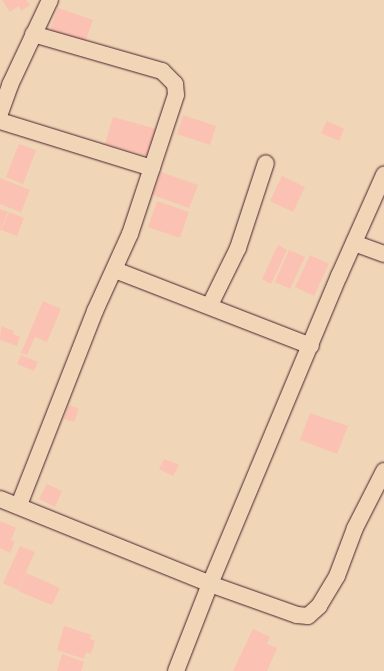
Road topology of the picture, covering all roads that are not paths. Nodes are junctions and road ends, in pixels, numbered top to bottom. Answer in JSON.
{"nodes":[{"id":1,"x":50,"y":0,"type":"edge"},
{"id":2,"x":34,"y":34,"type":"junction"},
{"id":3,"x":0,"y":113,"type":"edge"},
{"id":4,"x":0,"y":121,"type":"edge"},
{"id":5,"x":266,"y":163,"type":"dead end"},
{"id":6,"x":152,"y":168,"type":"junction"},
{"id":7,"x":384,"y":175,"type":"edge"},
{"id":8,"x":354,"y":243,"type":"junction"},
{"id":9,"x":384,"y":254,"type":"edge"},
{"id":10,"x":115,"y":270,"type":"junction"},
{"id":11,"x":210,"y":305,"type":"junction"},
{"id":12,"x":311,"y":346,"type":"junction"},
{"id":13,"x":384,"y":471,"type":"edge"},
{"id":14,"x":0,"y":499,"type":"edge"},
{"id":15,"x":19,"y":505,"type":"junction"},
{"id":16,"x":210,"y":584,"type":"junction"},
{"id":17,"x":176,"y":671,"type":"edge"}],
"edges":[{"from":1,"to":2,"type":"street"},
{"from":2,"to":3,"type":"street"},
{"from":2,"to":6,"type":"street"},
{"from":4,"to":6,"type":"street"},
{"from":5,"to":11,"type":"street"},
{"from":6,"to":10,"type":"street"},
{"from":7,"to":8,"type":"street"},
{"from":8,"to":9,"type":"street"},
{"from":8,"to":12,"type":"street"},
{"from":10,"to":11,"type":"street"},
{"from":10,"to":15,"type":"street"},
{"from":11,"to":12,"type":"street"},
{"from":12,"to":16,"type":"street"},
{"from":13,"to":16,"type":"street"},
{"from":14,"to":15,"type":"street"},
{"from":15,"to":16,"type":"street"},
{"from":16,"to":17,"type":"street"}]}
